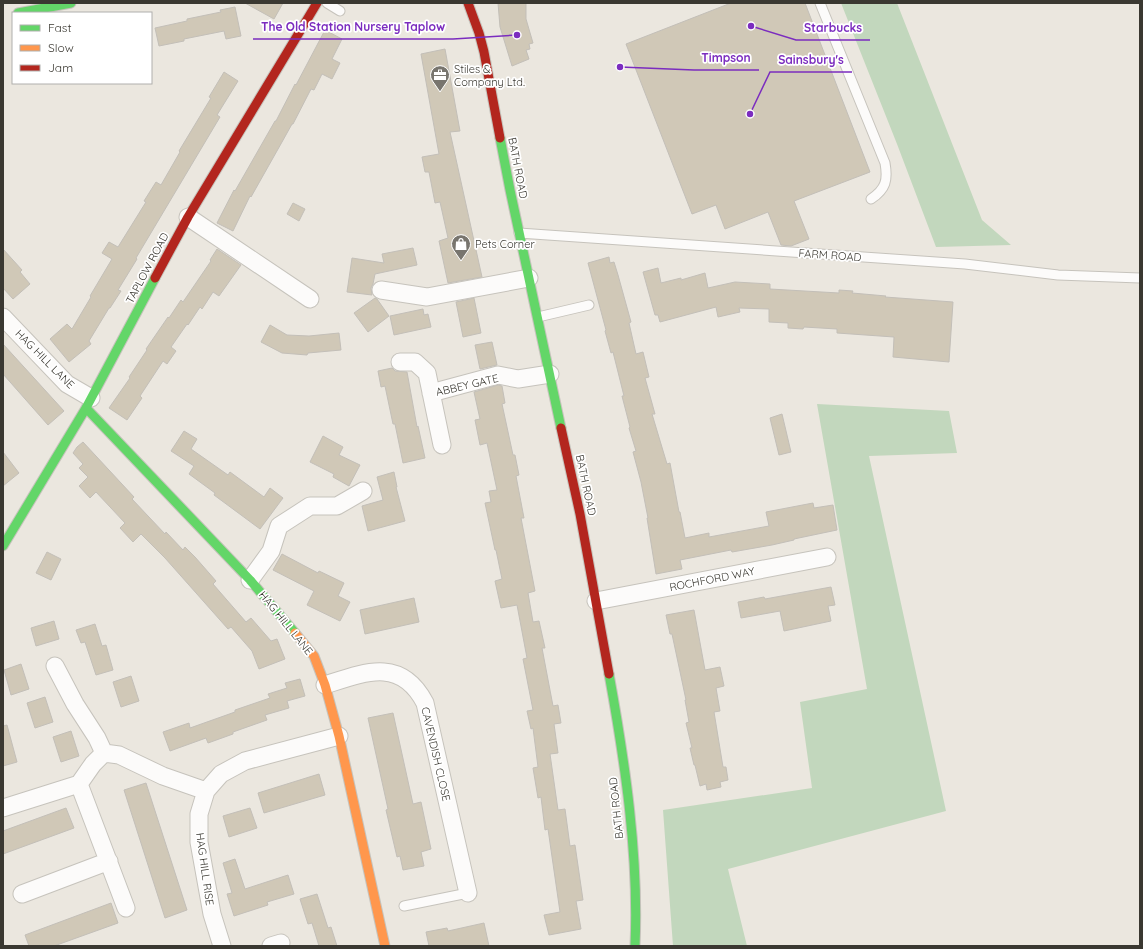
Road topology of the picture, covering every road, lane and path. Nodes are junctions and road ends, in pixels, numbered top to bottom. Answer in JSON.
{"nodes":[{"id":1,"x":71,"y":3,"type":"edge"},
{"id":2,"x":317,"y":3,"type":"edge"},
{"id":3,"x":327,"y":3,"type":"edge"},
{"id":4,"x":468,"y":3,"type":"edge"},
{"id":5,"x":477,"y":3,"type":"edge"},
{"id":6,"x":820,"y":3,"type":"edge"},
{"id":7,"x":340,"y":11,"type":"dead end"},
{"id":8,"x":23,"y":12,"type":"edge"},
{"id":9,"x":480,"y":34,"type":"junction"},
{"id":10,"x":871,"y":199,"type":"dead end"},
{"id":11,"x":188,"y":218,"type":"junction"},
{"id":12,"x":519,"y":233,"type":"junction"},
{"id":13,"x":529,"y":278,"type":"junction"},
{"id":14,"x":1140,"y":278,"type":"edge"},
{"id":15,"x":381,"y":290,"type":"dead end"},
{"id":16,"x":310,"y":299,"type":"dead end"},
{"id":17,"x":589,"y":305,"type":"dead end"},
{"id":18,"x":3,"y":316,"type":"edge"},
{"id":19,"x":538,"y":317,"type":"junction"},
{"id":20,"x":400,"y":362,"type":"dead end"},
{"id":21,"x":550,"y":374,"type":"junction"},
{"id":22,"x":431,"y":393,"type":"junction"},
{"id":23,"x":88,"y":403,"type":"junction"},
{"id":24,"x":442,"y":445,"type":"dead end"},
{"id":25,"x":363,"y":491,"type":"dead end"},
{"id":26,"x":3,"y":546,"type":"edge"},
{"id":27,"x":827,"y":557,"type":"dead end"},
{"id":28,"x":250,"y":580,"type":"junction"},
{"id":29,"x":596,"y":601,"type":"junction"},
{"id":30,"x":55,"y":666,"type":"dead end"},
{"id":31,"x":325,"y":685,"type":"junction"},
{"id":32,"x":340,"y":736,"type":"junction"},
{"id":33,"x":104,"y":753,"type":"junction"},
{"id":34,"x":79,"y":784,"type":"junction"},
{"id":35,"x":206,"y":791,"type":"junction"},
{"id":36,"x":3,"y":808,"type":"edge"},
{"id":37,"x":108,"y":862,"type":"junction"},
{"id":38,"x":22,"y":894,"type":"dead end"},
{"id":39,"x":468,"y":894,"type":"joint"},
{"id":40,"x":404,"y":906,"type":"dead end"},
{"id":41,"x":126,"y":908,"type":"dead end"},
{"id":42,"x":222,"y":946,"type":"edge"},
{"id":43,"x":385,"y":946,"type":"edge"},
{"id":44,"x":634,"y":946,"type":"edge"}],
"edges":[{"from":1,"to":8,"type":"street"},
{"from":2,"to":11,"type":"street","name":"TAPLOW ROAD"},
{"from":3,"to":7,"type":"lane"},
{"from":4,"to":9,"type":"street","name":"BATH ROAD"},
{"from":5,"to":9,"type":"street","name":"BATH ROAD"},
{"from":6,"to":10,"type":"lane"},
{"from":9,"to":12,"type":"street","name":"BATH ROAD"},
{"from":11,"to":16,"type":"street"},
{"from":11,"to":23,"type":"street","name":"TAPLOW ROAD"},
{"from":12,"to":13,"type":"street","name":"BATH ROAD"},
{"from":12,"to":14,"type":"lane","name":"FARM ROAD"},
{"from":13,"to":15,"type":"street"},
{"from":13,"to":19,"type":"street","name":"BATH ROAD"},
{"from":17,"to":19,"type":"lane"},
{"from":18,"to":23,"type":"street","name":"HAG HILL LANE"},
{"from":19,"to":21,"type":"street","name":"BATH ROAD"},
{"from":20,"to":22,"type":"street","name":"ABBEY GATE"},
{"from":21,"to":22,"type":"street","name":"ABBEY GATE"},
{"from":21,"to":29,"type":"street","name":"BATH ROAD"},
{"from":22,"to":24,"type":"street","name":"ABBEY GATE"},
{"from":23,"to":26,"type":"street","name":"TAPLOW ROAD"},
{"from":23,"to":28,"type":"street","name":"HAG HILL LANE"},
{"from":25,"to":28,"type":"street"},
{"from":27,"to":29,"type":"street","name":"ROCHFORD WAY"},
{"from":28,"to":31,"type":"street","name":"HAG HILL LANE"},
{"from":29,"to":44,"type":"street","name":"BATH ROAD"},
{"from":30,"to":33,"type":"street"},
{"from":31,"to":32,"type":"street","name":"HAG HILL LANE"},
{"from":31,"to":39,"type":"street","name":"CAVENDISH CLOSE"},
{"from":32,"to":35,"type":"street","name":"HAG HILL RISE"},
{"from":32,"to":43,"type":"street","name":"HAG HILL LANE"},
{"from":33,"to":34,"type":"street"},
{"from":33,"to":35,"type":"street"},
{"from":34,"to":36,"type":"street"},
{"from":34,"to":37,"type":"street"},
{"from":35,"to":42,"type":"street","name":"HAG HILL RISE"},
{"from":37,"to":38,"type":"street"},
{"from":37,"to":41,"type":"street"},
{"from":39,"to":40,"type":"lane"}]}
